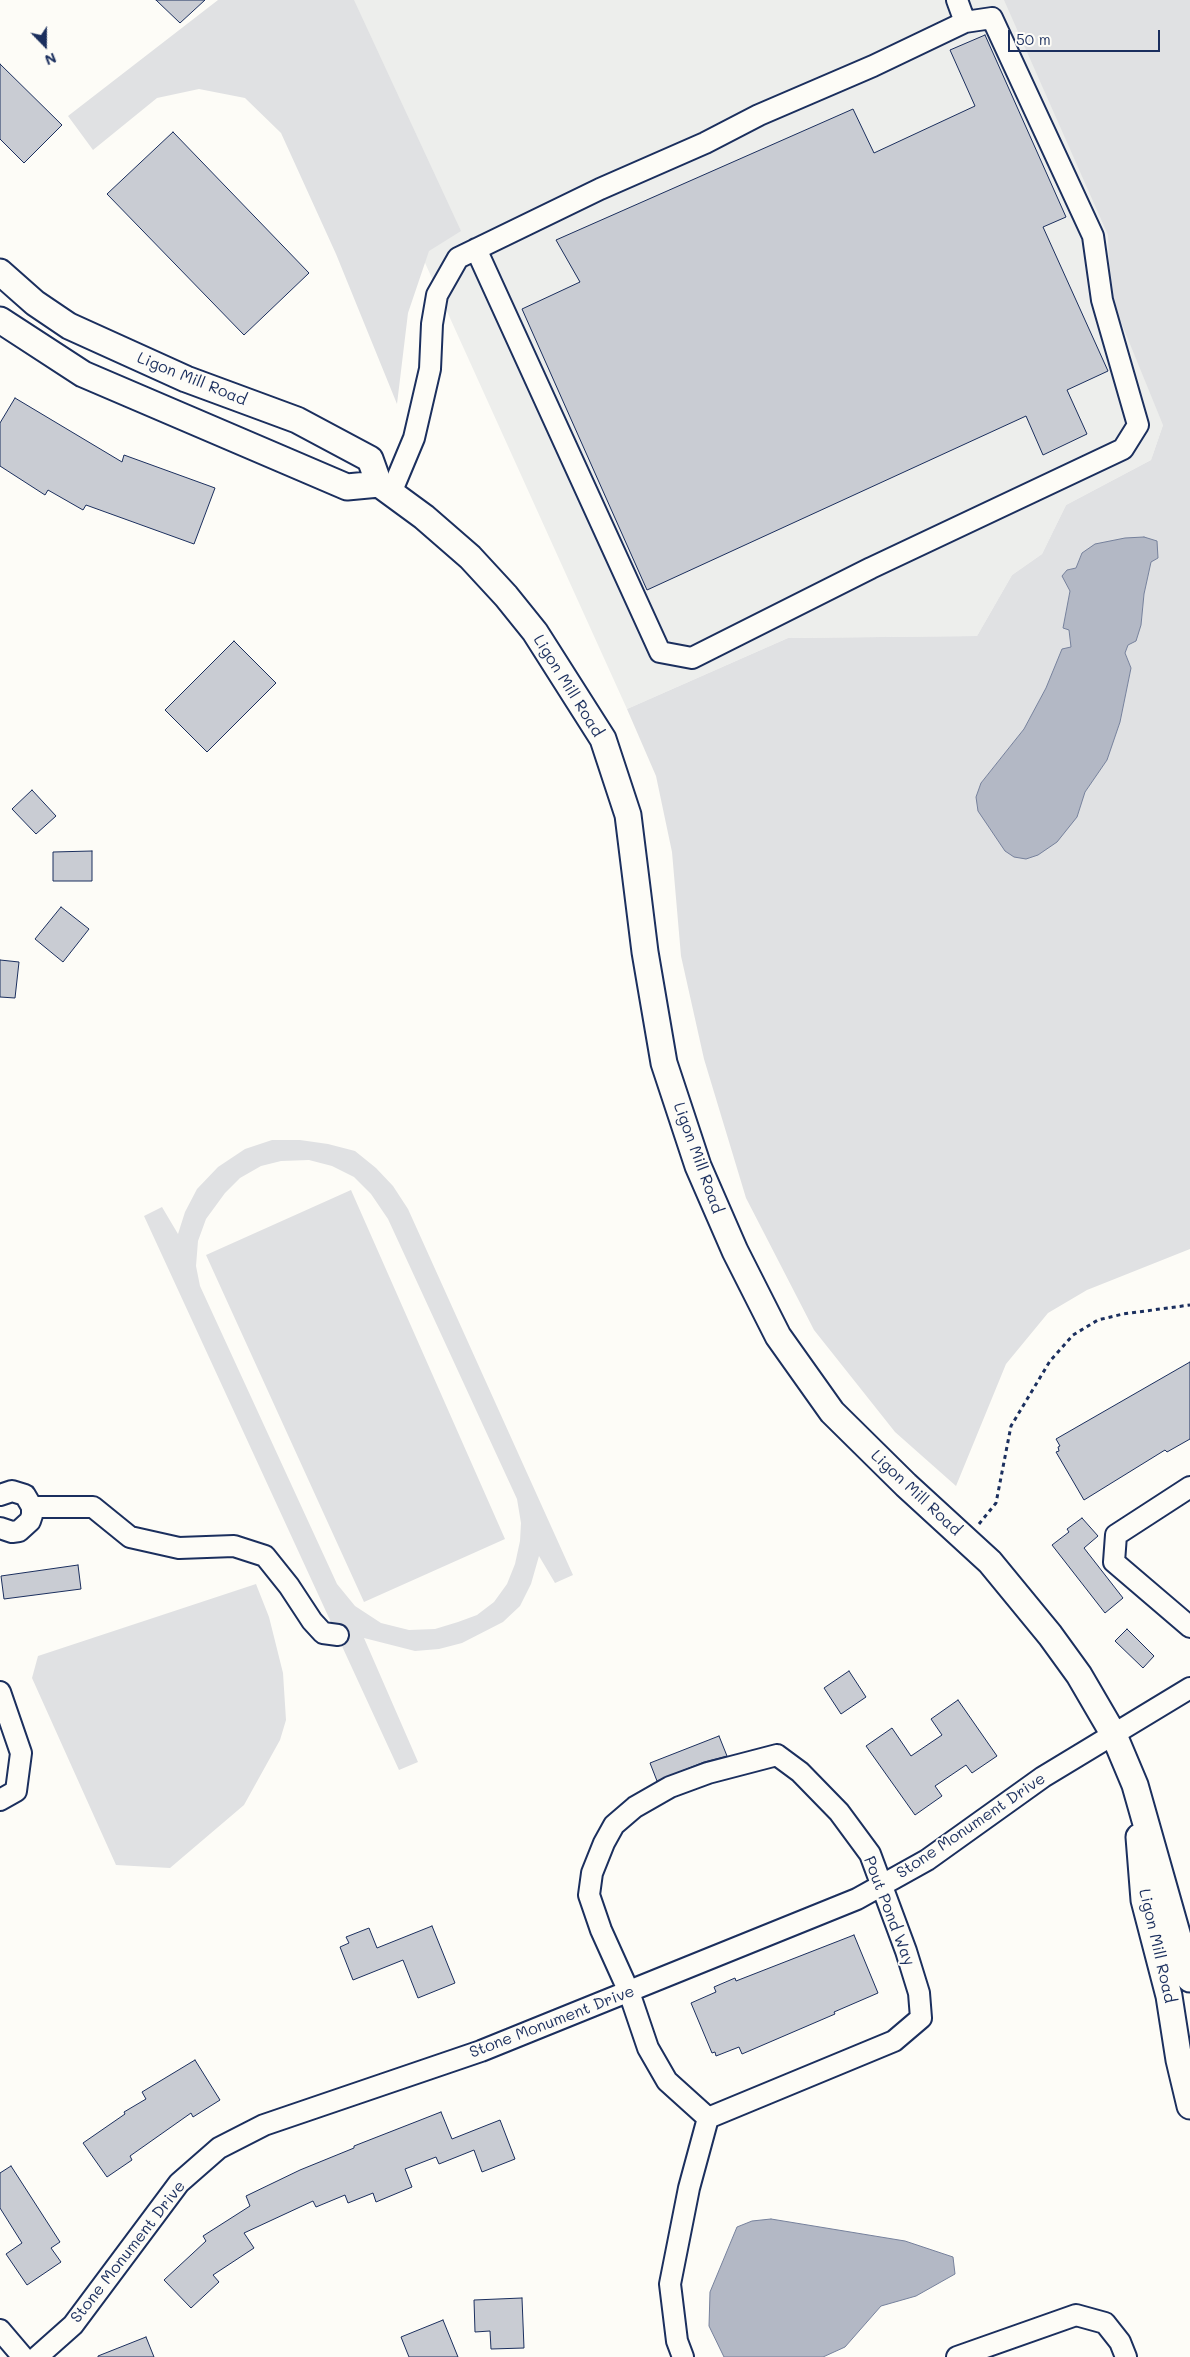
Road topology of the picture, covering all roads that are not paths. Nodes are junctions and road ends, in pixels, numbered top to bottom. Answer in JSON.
{"nodes":[{"id":1,"x":957,"y":0,"type":"edge"},
{"id":2,"x":965,"y":22,"type":"junction"},
{"id":3,"x":476,"y":249,"type":"junction"},
{"id":4,"x":0,"y":272,"type":"edge"},
{"id":5,"x":0,"y":320,"type":"edge"},
{"id":6,"x":385,"y":488,"type":"junction"},
{"id":7,"x":1190,"y":1488,"type":"edge"},
{"id":8,"x":0,"y":1495,"type":"edge"},
{"id":9,"x":32,"y":1507,"type":"junction"},
{"id":10,"x":0,"y":1528,"type":"edge"},
{"id":11,"x":1190,"y":1627,"type":"edge"},
{"id":12,"x":338,"y":1635,"type":"dead end"},
{"id":13,"x":1190,"y":1688,"type":"edge"},
{"id":14,"x":0,"y":1692,"type":"edge"},
{"id":15,"x":1114,"y":1735,"type":"junction"},
{"id":16,"x":1135,"y":1785,"type":"junction"},
{"id":17,"x":0,"y":1800,"type":"edge"},
{"id":18,"x":881,"y":1886,"type":"junction"},
{"id":19,"x":1190,"y":1979,"type":"edge"},
{"id":20,"x":629,"y":1992,"type":"junction"},
{"id":21,"x":1190,"y":2106,"type":"edge"},
{"id":22,"x":708,"y":2118,"type":"junction"},
{"id":23,"x":0,"y":2330,"type":"edge"},
{"id":24,"x":23,"y":2357,"type":"edge"},
{"id":25,"x":38,"y":2357,"type":"edge"},
{"id":26,"x":683,"y":2357,"type":"edge"},
{"id":27,"x":957,"y":2357,"type":"edge"},
{"id":28,"x":1126,"y":2357,"type":"edge"}],
"edges":[{"from":1,"to":2,"type":"street"},
{"from":2,"to":3,"type":"street"},
{"from":2,"to":3,"type":"street"},
{"from":3,"to":6,"type":"street"},
{"from":4,"to":6,"type":"main road","name":"Ligon Mill Road"},
{"from":5,"to":6,"type":"main road"},
{"from":6,"to":15,"type":"main road","name":"Ligon Mill Road"},
{"from":7,"to":11,"type":"street"},
{"from":8,"to":9,"type":"street"},
{"from":9,"to":10,"type":"street"},
{"from":9,"to":12,"type":"street"},
{"from":13,"to":15,"type":"street","name":"Stone Monument Drive"},
{"from":14,"to":17,"type":"street"},
{"from":15,"to":16,"type":"main road","name":"Ligon Mill Road"},
{"from":15,"to":18,"type":"street","name":"Stone Monument Drive"},
{"from":16,"to":19,"type":"main road","name":"Ligon Mill Road"},
{"from":16,"to":21,"type":"main road","name":"Ligon Mill Road"},
{"from":18,"to":20,"type":"street","name":"Stone Monument Drive"},
{"from":18,"to":20,"type":"street","name":"Pout Pond Way"},
{"from":18,"to":22,"type":"street","name":"Pout Pond Way"},
{"from":20,"to":22,"type":"street","name":"Pout Pond Way"},
{"from":20,"to":25,"type":"street","name":"Stone Monument Drive"},
{"from":22,"to":26,"type":"street"},
{"from":23,"to":24,"type":"street"},
{"from":27,"to":28,"type":"street"}]}
